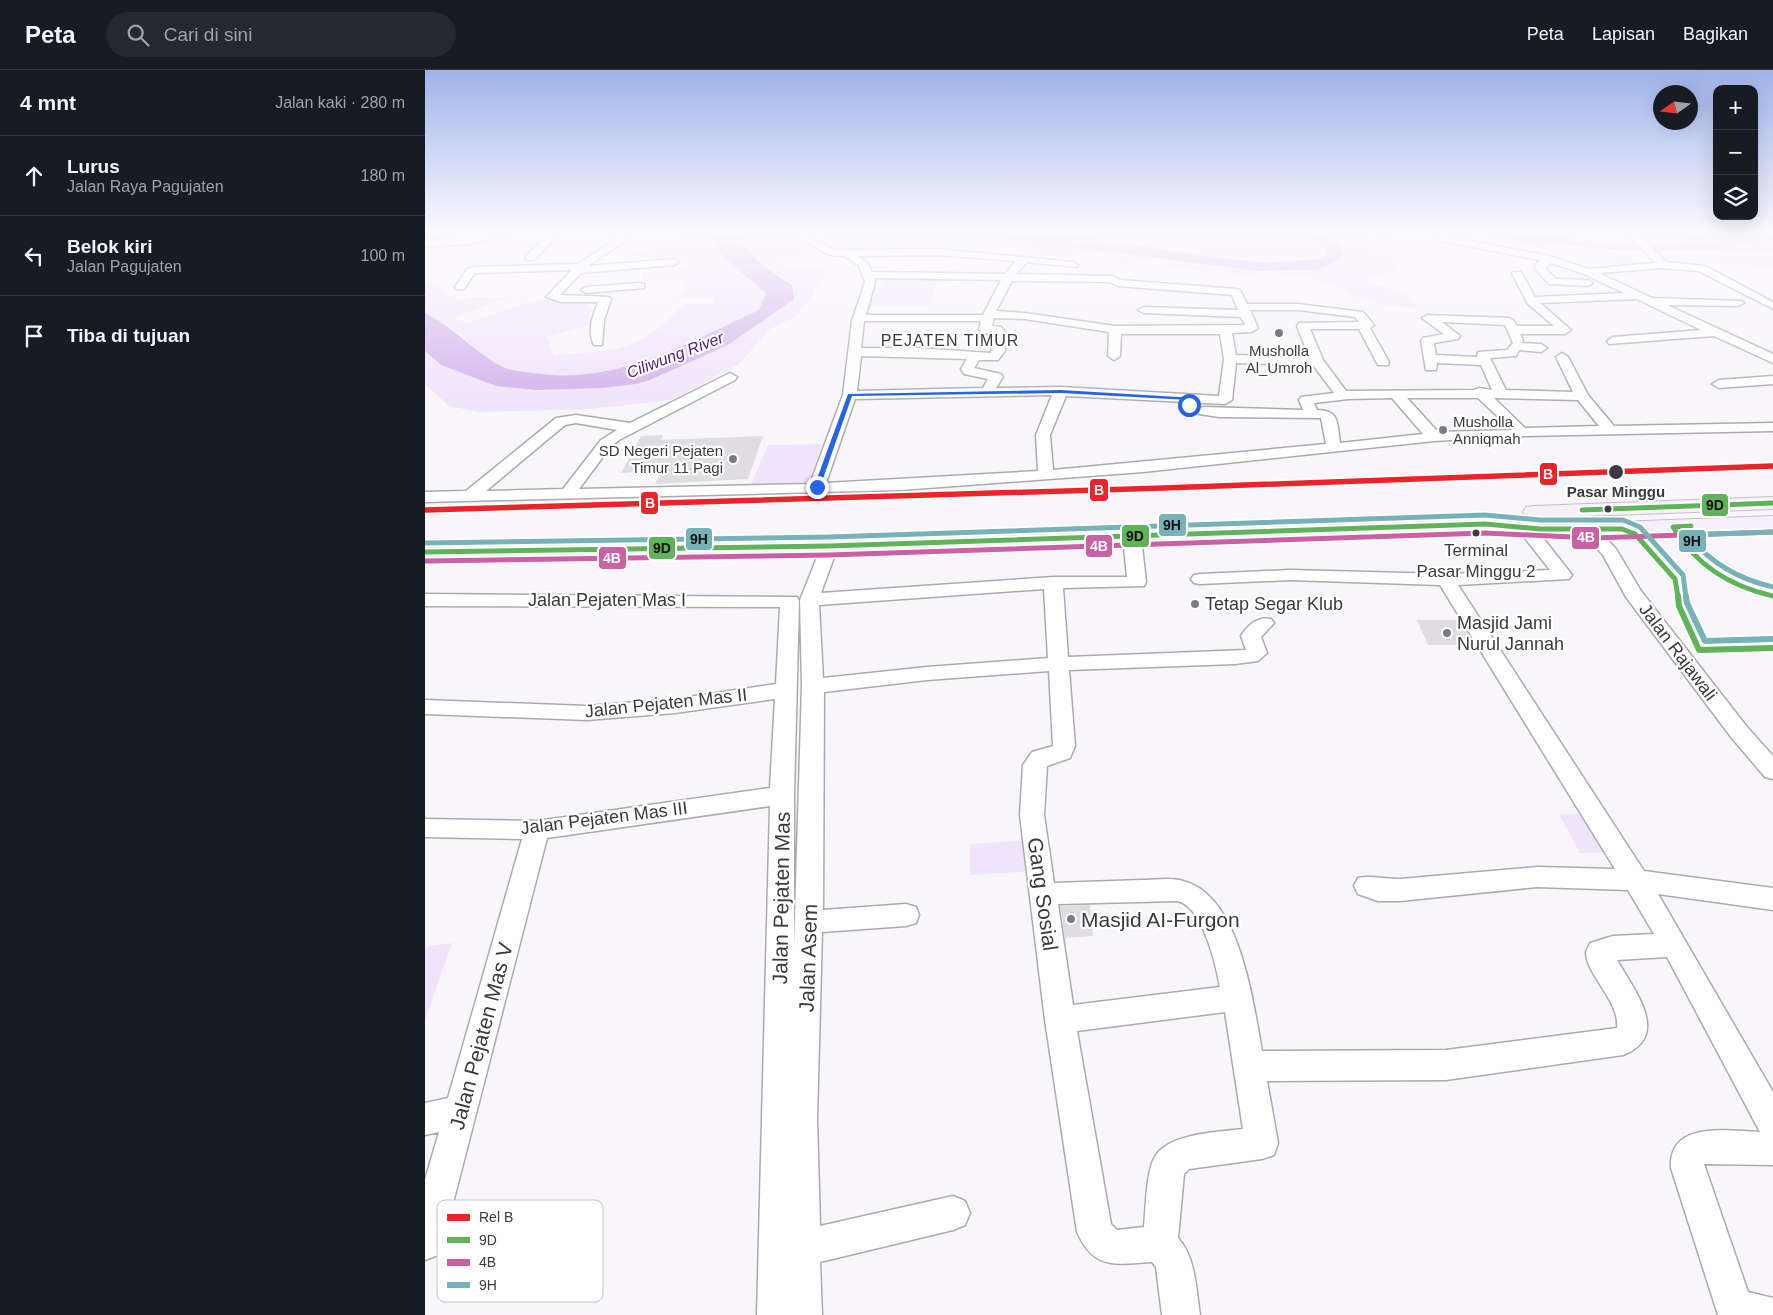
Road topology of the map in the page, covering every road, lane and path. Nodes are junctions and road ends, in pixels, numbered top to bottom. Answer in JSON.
{"nodes":[{"id":1,"x":563,"y":292,"type":"edge"},
{"id":2,"x":586,"y":292,"type":"edge"},
{"id":3,"x":868,"y":292,"type":"edge"},
{"id":4,"x":1001,"y":292,"type":"edge"},
{"id":5,"x":1170,"y":292,"type":"edge"},
{"id":6,"x":1236,"y":292,"type":"edge"},
{"id":7,"x":1527,"y":292,"type":"edge"},
{"id":8,"x":1588,"y":292,"type":"edge"},
{"id":9,"x":1633,"y":292,"type":"edge"},
{"id":10,"x":1747,"y":292,"type":"edge"},
{"id":11,"x":561,"y":295,"type":"junction"},
{"id":12,"x":1294,"y":295,"type":"dead end"},
{"id":13,"x":1596,"y":297,"type":"junction"},
{"id":14,"x":1645,"y":298,"type":"junction"},
{"id":15,"x":1531,"y":300,"type":"junction"},
{"id":16,"x":1737,"y":303,"type":"dead end"},
{"id":17,"x":1773,"y":306,"type":"edge"},
{"id":18,"x":1298,"y":307,"type":"junction"},
{"id":19,"x":1144,"y":310,"type":"dead end"},
{"id":20,"x":1244,"y":310,"type":"junction"},
{"id":21,"x":1163,"y":311,"type":"junction"},
{"id":22,"x":988,"y":316,"type":"junction"},
{"id":23,"x":859,"y":318,"type":"junction"},
{"id":24,"x":1363,"y":326,"type":"junction"},
{"id":25,"x":1115,"y":330,"type":"junction"},
{"id":26,"x":1226,"y":330,"type":"junction"},
{"id":27,"x":1715,"y":332,"type":"junction"},
{"id":28,"x":1613,"y":341,"type":"dead end"},
{"id":29,"x":598,"y":342,"type":"dead end"},
{"id":30,"x":1541,"y":348,"type":"dead end"},
{"id":31,"x":855,"y":352,"type":"junction"},
{"id":32,"x":1114,"y":356,"type":"dead end"},
{"id":33,"x":975,"y":357,"type":"junction"},
{"id":34,"x":1562,"y":357,"type":"dead end"},
{"id":35,"x":1230,"y":359,"type":"junction"},
{"id":36,"x":1773,"y":359,"type":"edge"},
{"id":37,"x":1317,"y":361,"type":"junction"},
{"id":38,"x":1484,"y":361,"type":"junction"},
{"id":39,"x":1383,"y":362,"type":"dead end"},
{"id":40,"x":729,"y":377,"type":"dead end"},
{"id":41,"x":1773,"y":380,"type":"edge"},
{"id":42,"x":1719,"y":384,"type":"dead end"},
{"id":43,"x":987,"y":392,"type":"junction"},
{"id":44,"x":1061,"y":392,"type":"junction"},
{"id":45,"x":1479,"y":392,"type":"junction"},
{"id":46,"x":1498,"y":392,"type":"junction"},
{"id":47,"x":1396,"y":394,"type":"junction"},
{"id":48,"x":850,"y":395,"type":"junction"},
{"id":49,"x":1343,"y":396,"type":"junction"},
{"id":50,"x":1582,"y":396,"type":"junction"},
{"id":51,"x":1193,"y":398,"type":"junction"},
{"id":52,"x":1312,"y":414,"type":"junction"},
{"id":53,"x":1773,"y":427,"type":"edge"},
{"id":54,"x":632,"y":428,"type":"junction"},
{"id":55,"x":1610,"y":430,"type":"junction"},
{"id":56,"x":1520,"y":432,"type":"junction"},
{"id":57,"x":1434,"y":437,"type":"junction"},
{"id":58,"x":1334,"y":448,"type":"junction"},
{"id":59,"x":1046,"y":475,"type":"junction"},
{"id":60,"x":817,"y":487,"type":"junction"},
{"id":61,"x":568,"y":494,"type":"junction"},
{"id":62,"x":1773,"y":494,"type":"edge"},
{"id":63,"x":471,"y":496,"type":"junction"},
{"id":64,"x":425,"y":497,"type":"edge"},
{"id":65,"x":1773,"y":503,"type":"edge"},
{"id":66,"x":1629,"y":508,"type":"junction"},
{"id":67,"x":1773,"y":513,"type":"edge"},
{"id":68,"x":1773,"y":523,"type":"edge"},
{"id":69,"x":1485,"y":524,"type":"junction"},
{"id":70,"x":1526,"y":528,"type":"junction"},
{"id":71,"x":1588,"y":530,"type":"junction"},
{"id":72,"x":1132,"y":537,"type":"junction"},
{"id":73,"x":425,"y":540,"type":"edge"},
{"id":74,"x":829,"y":546,"type":"junction"},
{"id":75,"x":425,"y":552,"type":"edge"},
{"id":76,"x":1200,"y":579,"type":"dead end"},
{"id":77,"x":1446,"y":580,"type":"junction"},
{"id":78,"x":1053,"y":583,"type":"junction"},
{"id":79,"x":806,"y":596,"type":"junction"},
{"id":80,"x":425,"y":600,"type":"edge"},
{"id":81,"x":1264,"y":623,"type":"dead end"},
{"id":82,"x":1059,"y":664,"type":"junction"},
{"id":83,"x":799,"y":688,"type":"junction"},
{"id":84,"x":425,"y":707,"type":"edge"},
{"id":85,"x":1772,"y":768,"type":"edge"},
{"id":86,"x":782,"y":795,"type":"junction"},
{"id":87,"x":425,"y":828,"type":"edge"},
{"id":88,"x":537,"y":830,"type":"junction"},
{"id":89,"x":1636,"y":880,"type":"junction"},
{"id":90,"x":1367,"y":886,"type":"dead end"},
{"id":91,"x":1043,"y":894,"type":"junction"},
{"id":92,"x":1773,"y":899,"type":"edge"},
{"id":93,"x":906,"y":915,"type":"dead end"},
{"id":94,"x":809,"y":922,"type":"junction"},
{"id":95,"x":1675,"y":946,"type":"junction"},
{"id":96,"x":1236,"y":998,"type":"junction"},
{"id":97,"x":1060,"y":1020,"type":"junction"},
{"id":98,"x":1249,"y":1066,"type":"junction"},
{"id":99,"x":460,"y":1111,"type":"junction"},
{"id":100,"x":425,"y":1119,"type":"edge"},
{"id":101,"x":1773,"y":1123,"type":"edge"},
{"id":102,"x":1773,"y":1149,"type":"edge"},
{"id":103,"x":953,"y":1214,"type":"dead end"},
{"id":104,"x":425,"y":1242,"type":"edge"},
{"id":105,"x":1160,"y":1244,"type":"junction"},
{"id":106,"x":803,"y":1248,"type":"junction"},
{"id":107,"x":1736,"y":1311,"type":"edge"},
{"id":108,"x":776,"y":1315,"type":"edge"},
{"id":109,"x":803,"y":1315,"type":"edge"},
{"id":110,"x":1181,"y":1315,"type":"edge"},
{"id":111,"x":1770,"y":1315,"type":"edge"}],
"edges":[{"from":1,"to":11,"type":"street"},
{"from":2,"to":11,"type":"street"},
{"from":3,"to":23,"type":"street"},
{"from":4,"to":22,"type":"street"},
{"from":5,"to":21,"type":"street"},
{"from":6,"to":20,"type":"street"},
{"from":7,"to":15,"type":"street"},
{"from":8,"to":13,"type":"street"},
{"from":9,"to":14,"type":"street"},
{"from":10,"to":17,"type":"street"},
{"from":11,"to":29,"type":"street"},
{"from":12,"to":18,"type":"street"},
{"from":13,"to":14,"type":"street"},
{"from":13,"to":15,"type":"street"},
{"from":14,"to":16,"type":"street"},
{"from":14,"to":27,"type":"street"},
{"from":15,"to":38,"type":"street"},
{"from":18,"to":20,"type":"street"},
{"from":18,"to":24,"type":"street"},
{"from":19,"to":21,"type":"street"},
{"from":20,"to":21,"type":"street"},
{"from":20,"to":26,"type":"street"},
{"from":22,"to":23,"type":"street"},
{"from":22,"to":25,"type":"street"},
{"from":22,"to":33,"type":"street"},
{"from":23,"to":31,"type":"street"},
{"from":24,"to":37,"type":"street"},
{"from":24,"to":39,"type":"street"},
{"from":25,"to":26,"type":"street"},
{"from":25,"to":32,"type":"street"},
{"from":26,"to":35,"type":"street"},
{"from":27,"to":28,"type":"street"},
{"from":27,"to":36,"type":"street"},
{"from":30,"to":38,"type":"street"},
{"from":31,"to":33,"type":"street"},
{"from":31,"to":48,"type":"street"},
{"from":33,"to":43,"type":"street"},
{"from":34,"to":50,"type":"street"},
{"from":35,"to":37,"type":"street"},
{"from":35,"to":51,"type":"street"},
{"from":37,"to":49,"type":"street"},
{"from":38,"to":46,"type":"street"},
{"from":40,"to":54,"type":"street"},
{"from":41,"to":42,"type":"street"},
{"from":43,"to":44,"type":"street"},
{"from":43,"to":48,"type":"street"},
{"from":44,"to":51,"type":"street"},
{"from":44,"to":59,"type":"street"},
{"from":45,"to":46,"type":"street"},
{"from":45,"to":47,"type":"street"},
{"from":45,"to":56,"type":"street"},
{"from":46,"to":50,"type":"street"},
{"from":47,"to":49,"type":"street"},
{"from":47,"to":57,"type":"street"},
{"from":48,"to":60,"type":"street"},
{"from":49,"to":52,"type":"street"},
{"from":50,"to":55,"type":"street"},
{"from":51,"to":52,"type":"street"},
{"from":52,"to":58,"type":"street"},
{"from":53,"to":55,"type":"street"},
{"from":54,"to":61,"type":"street"},
{"from":54,"to":63,"type":"street"},
{"from":55,"to":56,"type":"street"},
{"from":56,"to":57,"type":"street"},
{"from":57,"to":58,"type":"street"},
{"from":58,"to":59,"type":"street"},
{"from":59,"to":60,"type":"street"},
{"from":60,"to":61,"type":"street"},
{"from":61,"to":63,"type":"street"},
{"from":62,"to":66,"type":"main road"},
{"from":63,"to":64,"type":"street"},
{"from":65,"to":66,"type":"main road"},
{"from":66,"to":73,"type":"main road"},
{"from":67,"to":69,"type":"main road"},
{"from":68,"to":71,"type":"main road"},
{"from":69,"to":70,"type":"main road"},
{"from":69,"to":72,"type":"main road"},
{"from":70,"to":71,"type":"main road"},
{"from":70,"to":77,"type":"street"},
{"from":71,"to":85,"type":"street","name":"Jalan Rajawali"},
{"from":72,"to":74,"type":"main road"},
{"from":72,"to":78,"type":"street"},
{"from":74,"to":75,"type":"main road"},
{"from":74,"to":79,"type":"street","name":"Jalan Pejaten Mas"},
{"from":76,"to":77,"type":"street"},
{"from":77,"to":89,"type":"street"},
{"from":78,"to":79,"type":"street","name":"Jalan Pejaten Mas I"},
{"from":78,"to":82,"type":"street","name":"Gang Sosial"},
{"from":79,"to":80,"type":"street","name":"Jalan Pejaten Mas I"},
{"from":79,"to":83,"type":"street","name":"Jalan Pejaten Mas"},
{"from":81,"to":82,"type":"street","name":"Jalan Pejaten Mas II"},
{"from":82,"to":83,"type":"street","name":"Jalan Pejaten Mas II"},
{"from":82,"to":91,"type":"street","name":"Gang Sosial"},
{"from":83,"to":84,"type":"street","name":"Jalan Pejaten Mas II"},
{"from":83,"to":86,"type":"street","name":"Jalan Pejaten Mas"},
{"from":83,"to":94,"type":"street","name":"Jalan Asem"},
{"from":86,"to":88,"type":"street","name":"Jalan Pejaten Mas III"},
{"from":86,"to":108,"type":"street","name":"Jalan Pejaten Mas"},
{"from":87,"to":88,"type":"street","name":"Jalan Pejaten Mas III"},
{"from":88,"to":99,"type":"street","name":"Jalan Pejaten Mas V"},
{"from":89,"to":90,"type":"street"},
{"from":89,"to":92,"type":"street"},
{"from":89,"to":95,"type":"street"},
{"from":91,"to":96,"type":"street"},
{"from":91,"to":97,"type":"street","name":"Gang Sosial"},
{"from":93,"to":94,"type":"street"},
{"from":94,"to":106,"type":"street","name":"Jalan Asem"},
{"from":95,"to":98,"type":"street"},
{"from":95,"to":101,"type":"street"},
{"from":96,"to":97,"type":"street"},
{"from":96,"to":98,"type":"street"},
{"from":97,"to":105,"type":"street","name":"Gang Sosial"},
{"from":98,"to":105,"type":"street"},
{"from":99,"to":100,"type":"street"},
{"from":99,"to":104,"type":"street","name":"Jalan Pejaten Mas V"},
{"from":102,"to":107,"type":"street"},
{"from":103,"to":106,"type":"street"},
{"from":105,"to":110,"type":"street"},
{"from":106,"to":109,"type":"street","name":"Jalan Asem"},
{"from":107,"to":111,"type":"street"}]}
